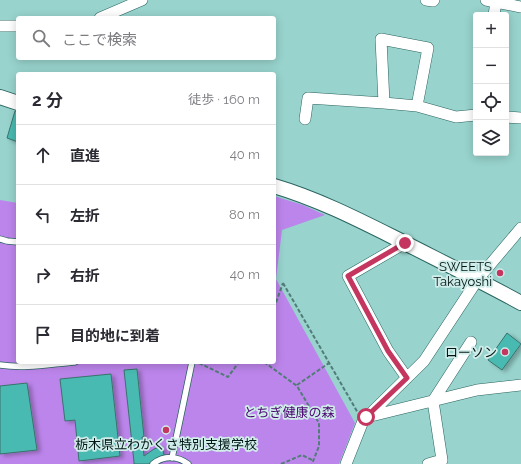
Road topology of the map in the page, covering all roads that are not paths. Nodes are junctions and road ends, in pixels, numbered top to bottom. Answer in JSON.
{"nodes":[{"id":1,"x":142,"y":0,"type":"edge"},
{"id":2,"x":426,"y":0,"type":"edge"},
{"id":3,"x":434,"y":0,"type":"edge"},
{"id":4,"x":491,"y":1,"type":"edge"},
{"id":5,"x":521,"y":7,"type":"edge"},
{"id":6,"x":493,"y":12,"type":"edge"},
{"id":7,"x":105,"y":16,"type":"edge"},
{"id":8,"x":0,"y":26,"type":"edge"},
{"id":9,"x":16,"y":26,"type":"edge"},
{"id":10,"x":0,"y":97,"type":"edge"},
{"id":11,"x":16,"y":102,"type":"edge"},
{"id":12,"x":384,"y":103,"type":"junction"},
{"id":13,"x":418,"y":106,"type":"junction"},
{"id":14,"x":473,"y":115,"type":"edge"},
{"id":15,"x":509,"y":117,"type":"edge"},
{"id":16,"x":521,"y":118,"type":"edge"},
{"id":17,"x":305,"y":119,"type":"dead end"},
{"id":18,"x":276,"y":187,"type":"edge"},
{"id":19,"x":521,"y":228,"type":"edge"},
{"id":20,"x":0,"y":239,"type":"edge"},
{"id":21,"x":16,"y":242,"type":"edge"},
{"id":22,"x":405,"y":243,"type":"junction"},
{"id":23,"x":478,"y":279,"type":"junction"},
{"id":24,"x":521,"y":303,"type":"edge"},
{"id":25,"x":471,"y":342,"type":"dead end"},
{"id":26,"x":52,"y":364,"type":"edge"},
{"id":27,"x":192,"y":364,"type":"edge"},
{"id":28,"x":0,"y":365,"type":"edge"},
{"id":29,"x":407,"y":378,"type":"junction"},
{"id":30,"x":521,"y":385,"type":"edge"},
{"id":31,"x":433,"y":401,"type":"junction"},
{"id":32,"x":364,"y":419,"type":"junction"},
{"id":33,"x":172,"y":458,"type":"junction"},
{"id":34,"x":153,"y":464,"type":"edge"},
{"id":35,"x":188,"y":464,"type":"edge"},
{"id":36,"x":346,"y":464,"type":"edge"},
{"id":37,"x":428,"y":464,"type":"edge"}],
"edges":[{"from":1,"to":7,"type":"street"},
{"from":2,"to":3,"type":"street"},
{"from":4,"to":5,"type":"street"},
{"from":4,"to":6,"type":"street"},
{"from":8,"to":9,"type":"street"},
{"from":10,"to":11,"type":"street"},
{"from":12,"to":13,"type":"street"},
{"from":12,"to":13,"type":"street"},
{"from":12,"to":17,"type":"street"},
{"from":13,"to":14,"type":"street"},
{"from":15,"to":16,"type":"street"},
{"from":18,"to":22,"type":"street"},
{"from":19,"to":23,"type":"street"},
{"from":20,"to":21,"type":"lane"},
{"from":22,"to":23,"type":"street"},
{"from":22,"to":29,"type":"street"},
{"from":23,"to":24,"type":"street"},
{"from":23,"to":29,"type":"street"},
{"from":25,"to":31,"type":"street"},
{"from":26,"to":28,"type":"lane"},
{"from":27,"to":33,"type":"lane"},
{"from":29,"to":32,"type":"street"},
{"from":30,"to":31,"type":"street"},
{"from":31,"to":32,"type":"street"},
{"from":31,"to":37,"type":"street"},
{"from":32,"to":36,"type":"street"},
{"from":33,"to":34,"type":"lane"},
{"from":33,"to":35,"type":"lane"}]}
